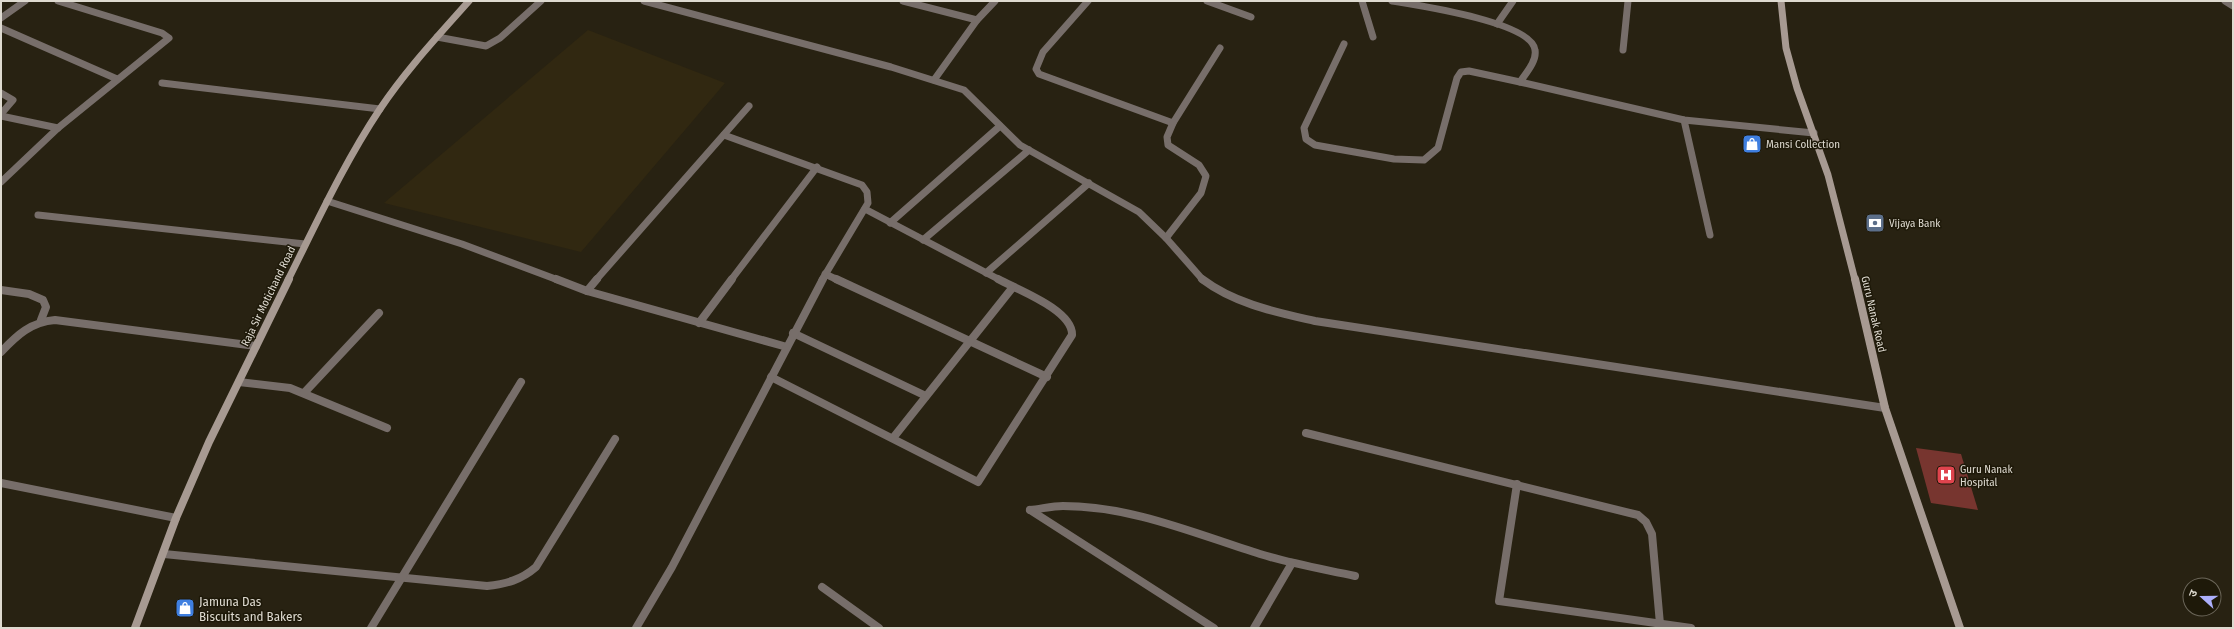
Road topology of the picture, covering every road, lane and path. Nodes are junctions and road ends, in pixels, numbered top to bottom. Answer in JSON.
{"nodes":[{"id":1,"x":25,"y":1,"type":"edge"},
{"id":2,"x":58,"y":1,"type":"edge"},
{"id":3,"x":468,"y":1,"type":"edge"},
{"id":4,"x":540,"y":1,"type":"edge"},
{"id":5,"x":644,"y":1,"type":"edge"},
{"id":6,"x":904,"y":1,"type":"edge"},
{"id":7,"x":995,"y":1,"type":"edge"},
{"id":8,"x":1088,"y":1,"type":"edge"},
{"id":9,"x":1207,"y":1,"type":"edge"},
{"id":10,"x":1362,"y":1,"type":"edge"},
{"id":11,"x":1392,"y":1,"type":"edge"},
{"id":12,"x":1513,"y":1,"type":"edge"},
{"id":13,"x":1628,"y":1,"type":"edge"},
{"id":14,"x":1781,"y":1,"type":"edge"},
{"id":15,"x":2225,"y":1,"type":"edge"},
{"id":16,"x":2233,"y":6,"type":"edge"},
{"id":17,"x":1251,"y":17,"type":"dead end"},
{"id":18,"x":1,"y":18,"type":"edge"},
{"id":19,"x":977,"y":20,"type":"junction"},
{"id":20,"x":1497,"y":24,"type":"junction"},
{"id":21,"x":1,"y":28,"type":"edge"},
{"id":22,"x":437,"y":37,"type":"junction"},
{"id":23,"x":1373,"y":38,"type":"dead end"},
{"id":24,"x":1344,"y":44,"type":"dead end"},
{"id":25,"x":1220,"y":48,"type":"dead end"},
{"id":26,"x":1623,"y":50,"type":"dead end"},
{"id":27,"x":117,"y":79,"type":"junction"},
{"id":28,"x":934,"y":80,"type":"junction"},
{"id":29,"x":1520,"y":82,"type":"junction"},
{"id":30,"x":162,"y":83,"type":"dead end"},
{"id":31,"x":1,"y":93,"type":"edge"},
{"id":32,"x":749,"y":106,"type":"dead end"},
{"id":33,"x":380,"y":109,"type":"junction"},
{"id":34,"x":1,"y":115,"type":"edge"},
{"id":35,"x":1684,"y":120,"type":"junction"},
{"id":36,"x":1173,"y":124,"type":"junction"},
{"id":37,"x":1000,"y":126,"type":"junction"},
{"id":38,"x":58,"y":128,"type":"junction"},
{"id":39,"x":1814,"y":133,"type":"junction"},
{"id":40,"x":724,"y":135,"type":"junction"},
{"id":41,"x":1029,"y":150,"type":"junction"},
{"id":42,"x":817,"y":167,"type":"junction"},
{"id":43,"x":1,"y":182,"type":"edge"},
{"id":44,"x":1089,"y":183,"type":"junction"},
{"id":45,"x":326,"y":201,"type":"junction"},
{"id":46,"x":865,"y":209,"type":"junction"},
{"id":47,"x":38,"y":215,"type":"dead end"},
{"id":48,"x":890,"y":223,"type":"junction"},
{"id":49,"x":1710,"y":235,"type":"dead end"},
{"id":50,"x":1166,"y":238,"type":"junction"},
{"id":51,"x":923,"y":240,"type":"junction"},
{"id":52,"x":305,"y":244,"type":"junction"},
{"id":53,"x":986,"y":273,"type":"junction"},
{"id":54,"x":825,"y":274,"type":"junction"},
{"id":55,"x":1013,"y":287,"type":"junction"},
{"id":56,"x":1,"y":290,"type":"edge"},
{"id":57,"x":586,"y":291,"type":"junction"},
{"id":58,"x":379,"y":314,"type":"dead end"},
{"id":59,"x":41,"y":320,"type":"junction"},
{"id":60,"x":699,"y":323,"type":"junction"},
{"id":61,"x":793,"y":333,"type":"junction"},
{"id":62,"x":971,"y":342,"type":"junction"},
{"id":63,"x":256,"y":346,"type":"junction"},
{"id":64,"x":787,"y":347,"type":"junction"},
{"id":65,"x":1,"y":352,"type":"edge"},
{"id":66,"x":771,"y":377,"type":"junction"},
{"id":67,"x":1047,"y":377,"type":"junction"},
{"id":68,"x":239,"y":382,"type":"junction"},
{"id":69,"x":521,"y":382,"type":"dead end"},
{"id":70,"x":304,"y":393,"type":"junction"},
{"id":71,"x":926,"y":396,"type":"junction"},
{"id":72,"x":1885,"y":408,"type":"junction"},
{"id":73,"x":387,"y":428,"type":"dead end"},
{"id":74,"x":1306,"y":433,"type":"dead end"},
{"id":75,"x":893,"y":438,"type":"junction"},
{"id":76,"x":615,"y":439,"type":"dead end"},
{"id":77,"x":1,"y":483,"type":"edge"},
{"id":78,"x":1517,"y":484,"type":"junction"},
{"id":79,"x":176,"y":518,"type":"junction"},
{"id":80,"x":164,"y":554,"type":"junction"},
{"id":81,"x":1292,"y":563,"type":"junction"},
{"id":82,"x":1354,"y":576,"type":"dead end"},
{"id":83,"x":402,"y":577,"type":"junction"},
{"id":84,"x":822,"y":587,"type":"dead end"},
{"id":85,"x":1660,"y":624,"type":"junction"},
{"id":86,"x":136,"y":628,"type":"edge"},
{"id":87,"x":371,"y":628,"type":"edge"},
{"id":88,"x":636,"y":628,"type":"edge"},
{"id":89,"x":879,"y":628,"type":"edge"},
{"id":90,"x":1214,"y":628,"type":"edge"},
{"id":91,"x":1254,"y":628,"type":"edge"},
{"id":92,"x":1691,"y":628,"type":"edge"},
{"id":93,"x":1960,"y":628,"type":"edge"}],
"edges":[{"from":1,"to":18,"type":"street"},
{"from":2,"to":27,"type":"street"},
{"from":3,"to":22,"type":"street","name":"Raja Sir Motichand Road"},
{"from":4,"to":22,"type":"street"},
{"from":5,"to":28,"type":"street"},
{"from":6,"to":19,"type":"street"},
{"from":7,"to":19,"type":"street"},
{"from":8,"to":36,"type":"street"},
{"from":9,"to":17,"type":"street"},
{"from":10,"to":23,"type":"street"},
{"from":11,"to":20,"type":"street"},
{"from":12,"to":20,"type":"street"},
{"from":13,"to":26,"type":"street"},
{"from":14,"to":39,"type":"street","name":"Guru Nanak Road"},
{"from":15,"to":16,"type":"street"},
{"from":19,"to":28,"type":"street"},
{"from":20,"to":29,"type":"street"},
{"from":21,"to":27,"type":"street"},
{"from":22,"to":33,"type":"street","name":"Raja Sir Motichand Road"},
{"from":24,"to":29,"type":"street"},
{"from":25,"to":36,"type":"street"},
{"from":27,"to":38,"type":"street"},
{"from":28,"to":37,"type":"street"},
{"from":29,"to":35,"type":"street"},
{"from":30,"to":33,"type":"street"},
{"from":31,"to":34,"type":"street"},
{"from":32,"to":40,"type":"street"},
{"from":33,"to":45,"type":"street","name":"Raja Sir Motichand Road"},
{"from":34,"to":38,"type":"street"},
{"from":35,"to":39,"type":"street"},
{"from":35,"to":49,"type":"street"},
{"from":36,"to":50,"type":"street"},
{"from":37,"to":41,"type":"street"},
{"from":37,"to":48,"type":"street"},
{"from":38,"to":43,"type":"street"},
{"from":39,"to":72,"type":"street","name":"Guru Nanak Road"},
{"from":40,"to":42,"type":"street"},
{"from":40,"to":57,"type":"street"},
{"from":41,"to":44,"type":"street"},
{"from":41,"to":51,"type":"street"},
{"from":42,"to":46,"type":"street"},
{"from":42,"to":60,"type":"street"},
{"from":44,"to":50,"type":"street"},
{"from":44,"to":53,"type":"street"},
{"from":45,"to":52,"type":"street","name":"Raja Sir Motichand Road"},
{"from":45,"to":57,"type":"street"},
{"from":46,"to":48,"type":"street"},
{"from":46,"to":54,"type":"street"},
{"from":47,"to":52,"type":"street"},
{"from":48,"to":51,"type":"street"},
{"from":50,"to":72,"type":"street"},
{"from":51,"to":53,"type":"street"},
{"from":52,"to":63,"type":"street","name":"Raja Sir Motichand Road"},
{"from":53,"to":55,"type":"street"},
{"from":54,"to":61,"type":"street"},
{"from":54,"to":62,"type":"street"},
{"from":55,"to":62,"type":"street"},
{"from":55,"to":67,"type":"street"},
{"from":56,"to":59,"type":"street"},
{"from":57,"to":60,"type":"street"},
{"from":58,"to":70,"type":"street"},
{"from":59,"to":63,"type":"street"},
{"from":59,"to":65,"type":"street"},
{"from":60,"to":64,"type":"street"},
{"from":61,"to":64,"type":"street"},
{"from":61,"to":71,"type":"street"},
{"from":62,"to":67,"type":"street"},
{"from":62,"to":71,"type":"street"},
{"from":63,"to":68,"type":"street","name":"Raja Sir Motichand Road"},
{"from":64,"to":66,"type":"street"},
{"from":66,"to":75,"type":"street"},
{"from":66,"to":88,"type":"street"},
{"from":67,"to":75,"type":"street"},
{"from":68,"to":70,"type":"street"},
{"from":68,"to":79,"type":"street","name":"Raja Sir Motichand Road"},
{"from":69,"to":83,"type":"street"},
{"from":70,"to":73,"type":"street"},
{"from":71,"to":75,"type":"street"},
{"from":72,"to":93,"type":"street","name":"Guru Nanak Road"},
{"from":74,"to":78,"type":"street"},
{"from":76,"to":83,"type":"street"},
{"from":77,"to":79,"type":"street"},
{"from":78,"to":85,"type":"street"},
{"from":78,"to":85,"type":"street"},
{"from":79,"to":80,"type":"street","name":"Raja Sir Motichand Road"},
{"from":80,"to":83,"type":"street"},
{"from":80,"to":86,"type":"street","name":"Raja Sir Motichand Road"},
{"from":81,"to":82,"type":"street"},
{"from":81,"to":90,"type":"street"},
{"from":81,"to":91,"type":"street"},
{"from":83,"to":87,"type":"street"},
{"from":84,"to":89,"type":"street"},
{"from":85,"to":92,"type":"street"}]}
